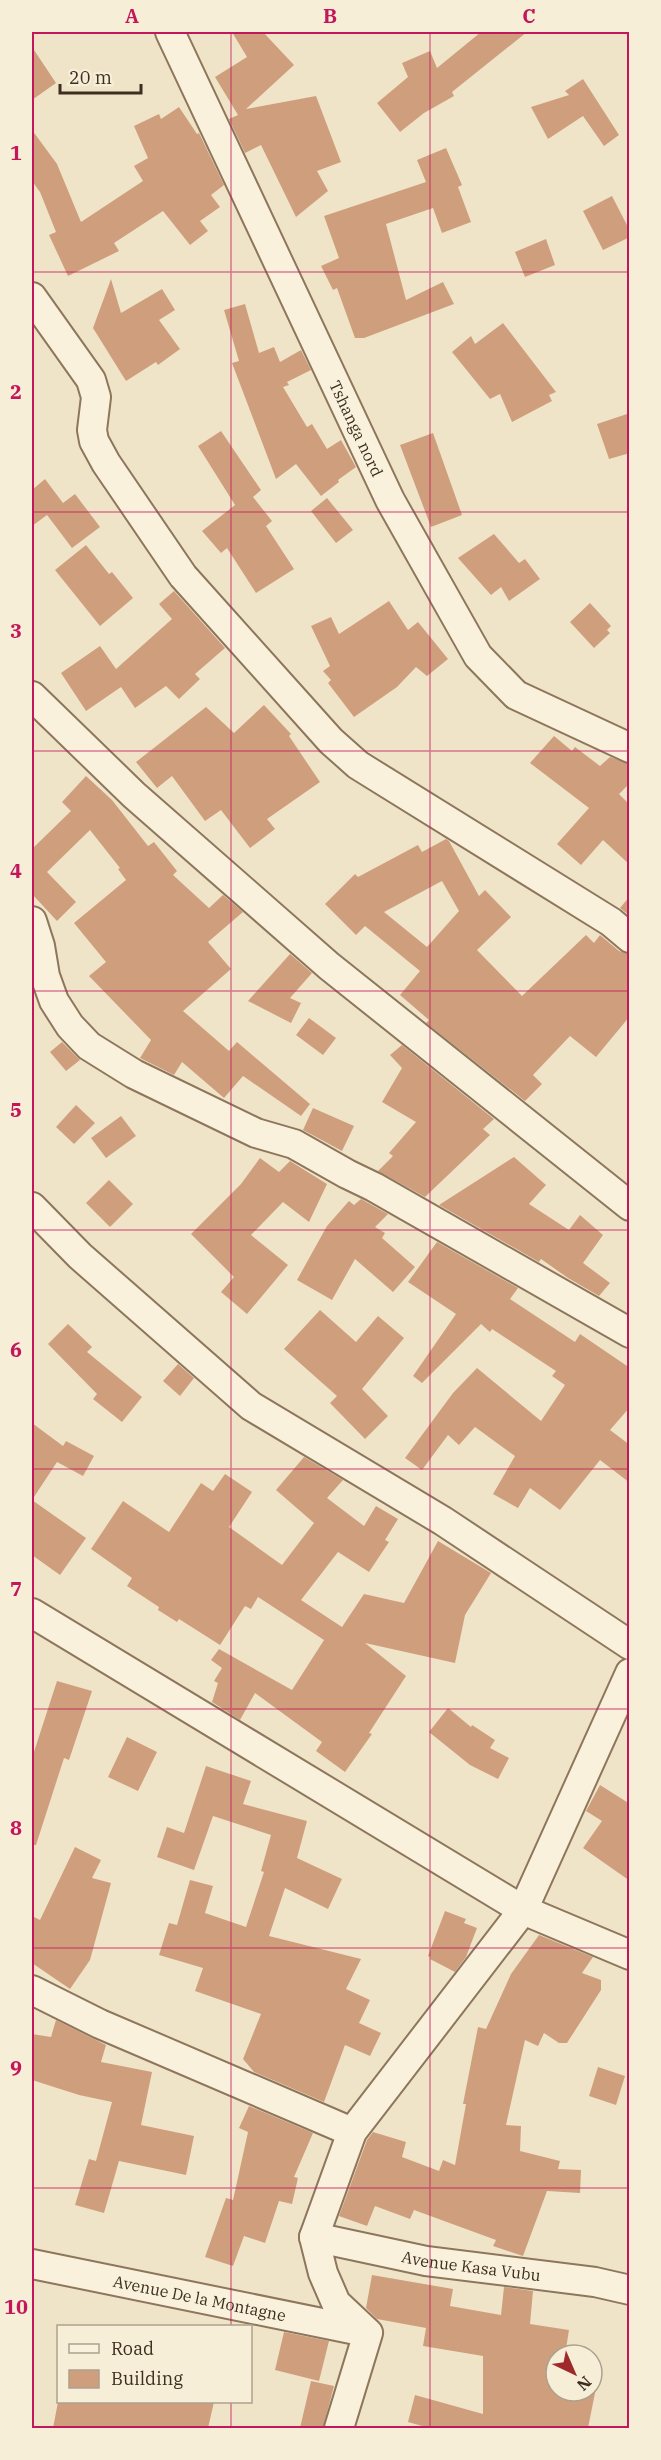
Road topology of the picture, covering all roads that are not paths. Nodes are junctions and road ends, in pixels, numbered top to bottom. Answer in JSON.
{"nodes":[{"id":1,"x":170,"y":32,"type":"edge"},
{"id":2,"x":32,"y":297,"type":"edge"},
{"id":3,"x":32,"y":696,"type":"edge"},
{"id":4,"x":630,"y":748,"type":"edge"},
{"id":5,"x":32,"y":921,"type":"edge"},
{"id":6,"x":630,"y":938,"type":"edge"},
{"id":7,"x":32,"y":1206,"type":"edge"},
{"id":8,"x":630,"y":1206,"type":"edge"},
{"id":9,"x":630,"y":1333,"type":"edge"},
{"id":10,"x":32,"y":1613,"type":"edge"},
{"id":11,"x":630,"y":1645,"type":"edge"},
{"id":12,"x":630,"y":1673,"type":"edge"},
{"id":13,"x":523,"y":1910,"type":"junction"},
{"id":14,"x":630,"y":1955,"type":"edge"},
{"id":15,"x":32,"y":1989,"type":"edge"},
{"id":16,"x":352,"y":2132,"type":"junction"},
{"id":17,"x":314,"y":2237,"type":"junction"},
{"id":18,"x":32,"y":2264,"type":"edge"},
{"id":19,"x":630,"y":2290,"type":"edge"},
{"id":20,"x":368,"y":2333,"type":"junction"},
{"id":21,"x":339,"y":2428,"type":"edge"}],
"edges":[{"from":1,"to":4,"type":"street","name":"Tshanga nord"},
{"from":2,"to":6,"type":"street"},
{"from":3,"to":8,"type":"street"},
{"from":5,"to":9,"type":"street"},
{"from":7,"to":11,"type":"street"},
{"from":10,"to":13,"type":"street"},
{"from":12,"to":13,"type":"street"},
{"from":13,"to":14,"type":"street"},
{"from":13,"to":16,"type":"street"},
{"from":15,"to":16,"type":"street"},
{"from":16,"to":17,"type":"street"},
{"from":17,"to":19,"type":"street","name":"Avenue Kasa Vubu"},
{"from":17,"to":20,"type":"street"},
{"from":18,"to":20,"type":"street","name":"Avenue De la Montagne"},
{"from":20,"to":21,"type":"street"}]}
